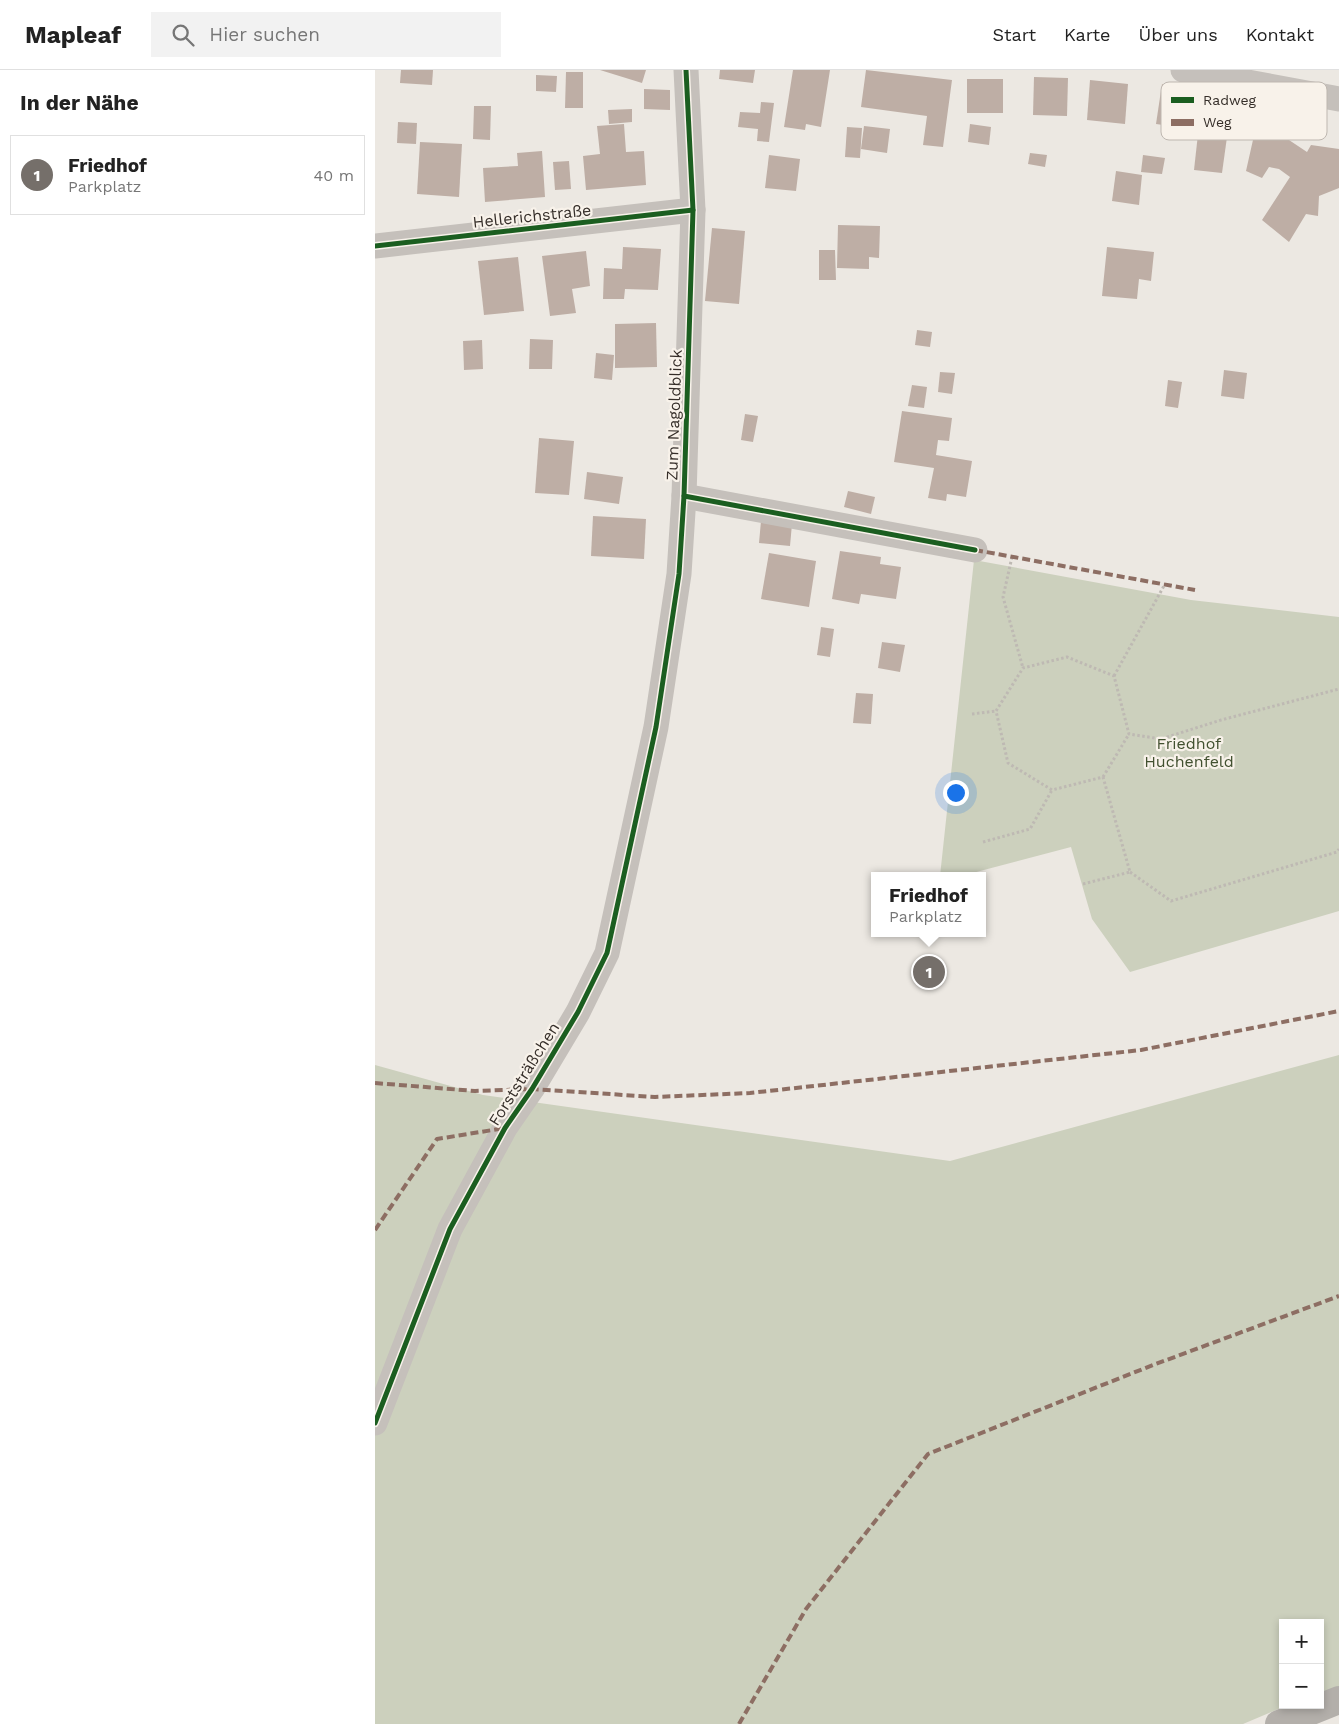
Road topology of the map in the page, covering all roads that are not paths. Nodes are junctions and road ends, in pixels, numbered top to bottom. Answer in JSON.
{"nodes":[{"id":1,"x":686,"y":70,"type":"edge"},
{"id":2,"x":1183,"y":70,"type":"edge"},
{"id":3,"x":1248,"y":82,"type":"edge"},
{"id":4,"x":693,"y":210,"type":"junction"},
{"id":5,"x":375,"y":246,"type":"edge"},
{"id":6,"x":685,"y":496,"type":"junction"},
{"id":7,"x":975,"y":550,"type":"dead end"},
{"id":8,"x":375,"y":1423,"type":"edge"},
{"id":9,"x":1339,"y":1700,"type":"edge"},
{"id":10,"x":1279,"y":1724,"type":"edge"}],
"edges":[{"from":1,"to":4,"type":"street","name":"Zum Nagoldblick"},
{"from":2,"to":3,"type":"street"},
{"from":4,"to":5,"type":"street","name":"Hellerichstraße"},
{"from":4,"to":6,"type":"street","name":"Zum Nagoldblick"},
{"from":6,"to":7,"type":"street","name":"Zum Nagoldblick"},
{"from":6,"to":8,"type":"street","name":"Forststräßchen"},
{"from":9,"to":10,"type":"main road"}]}
